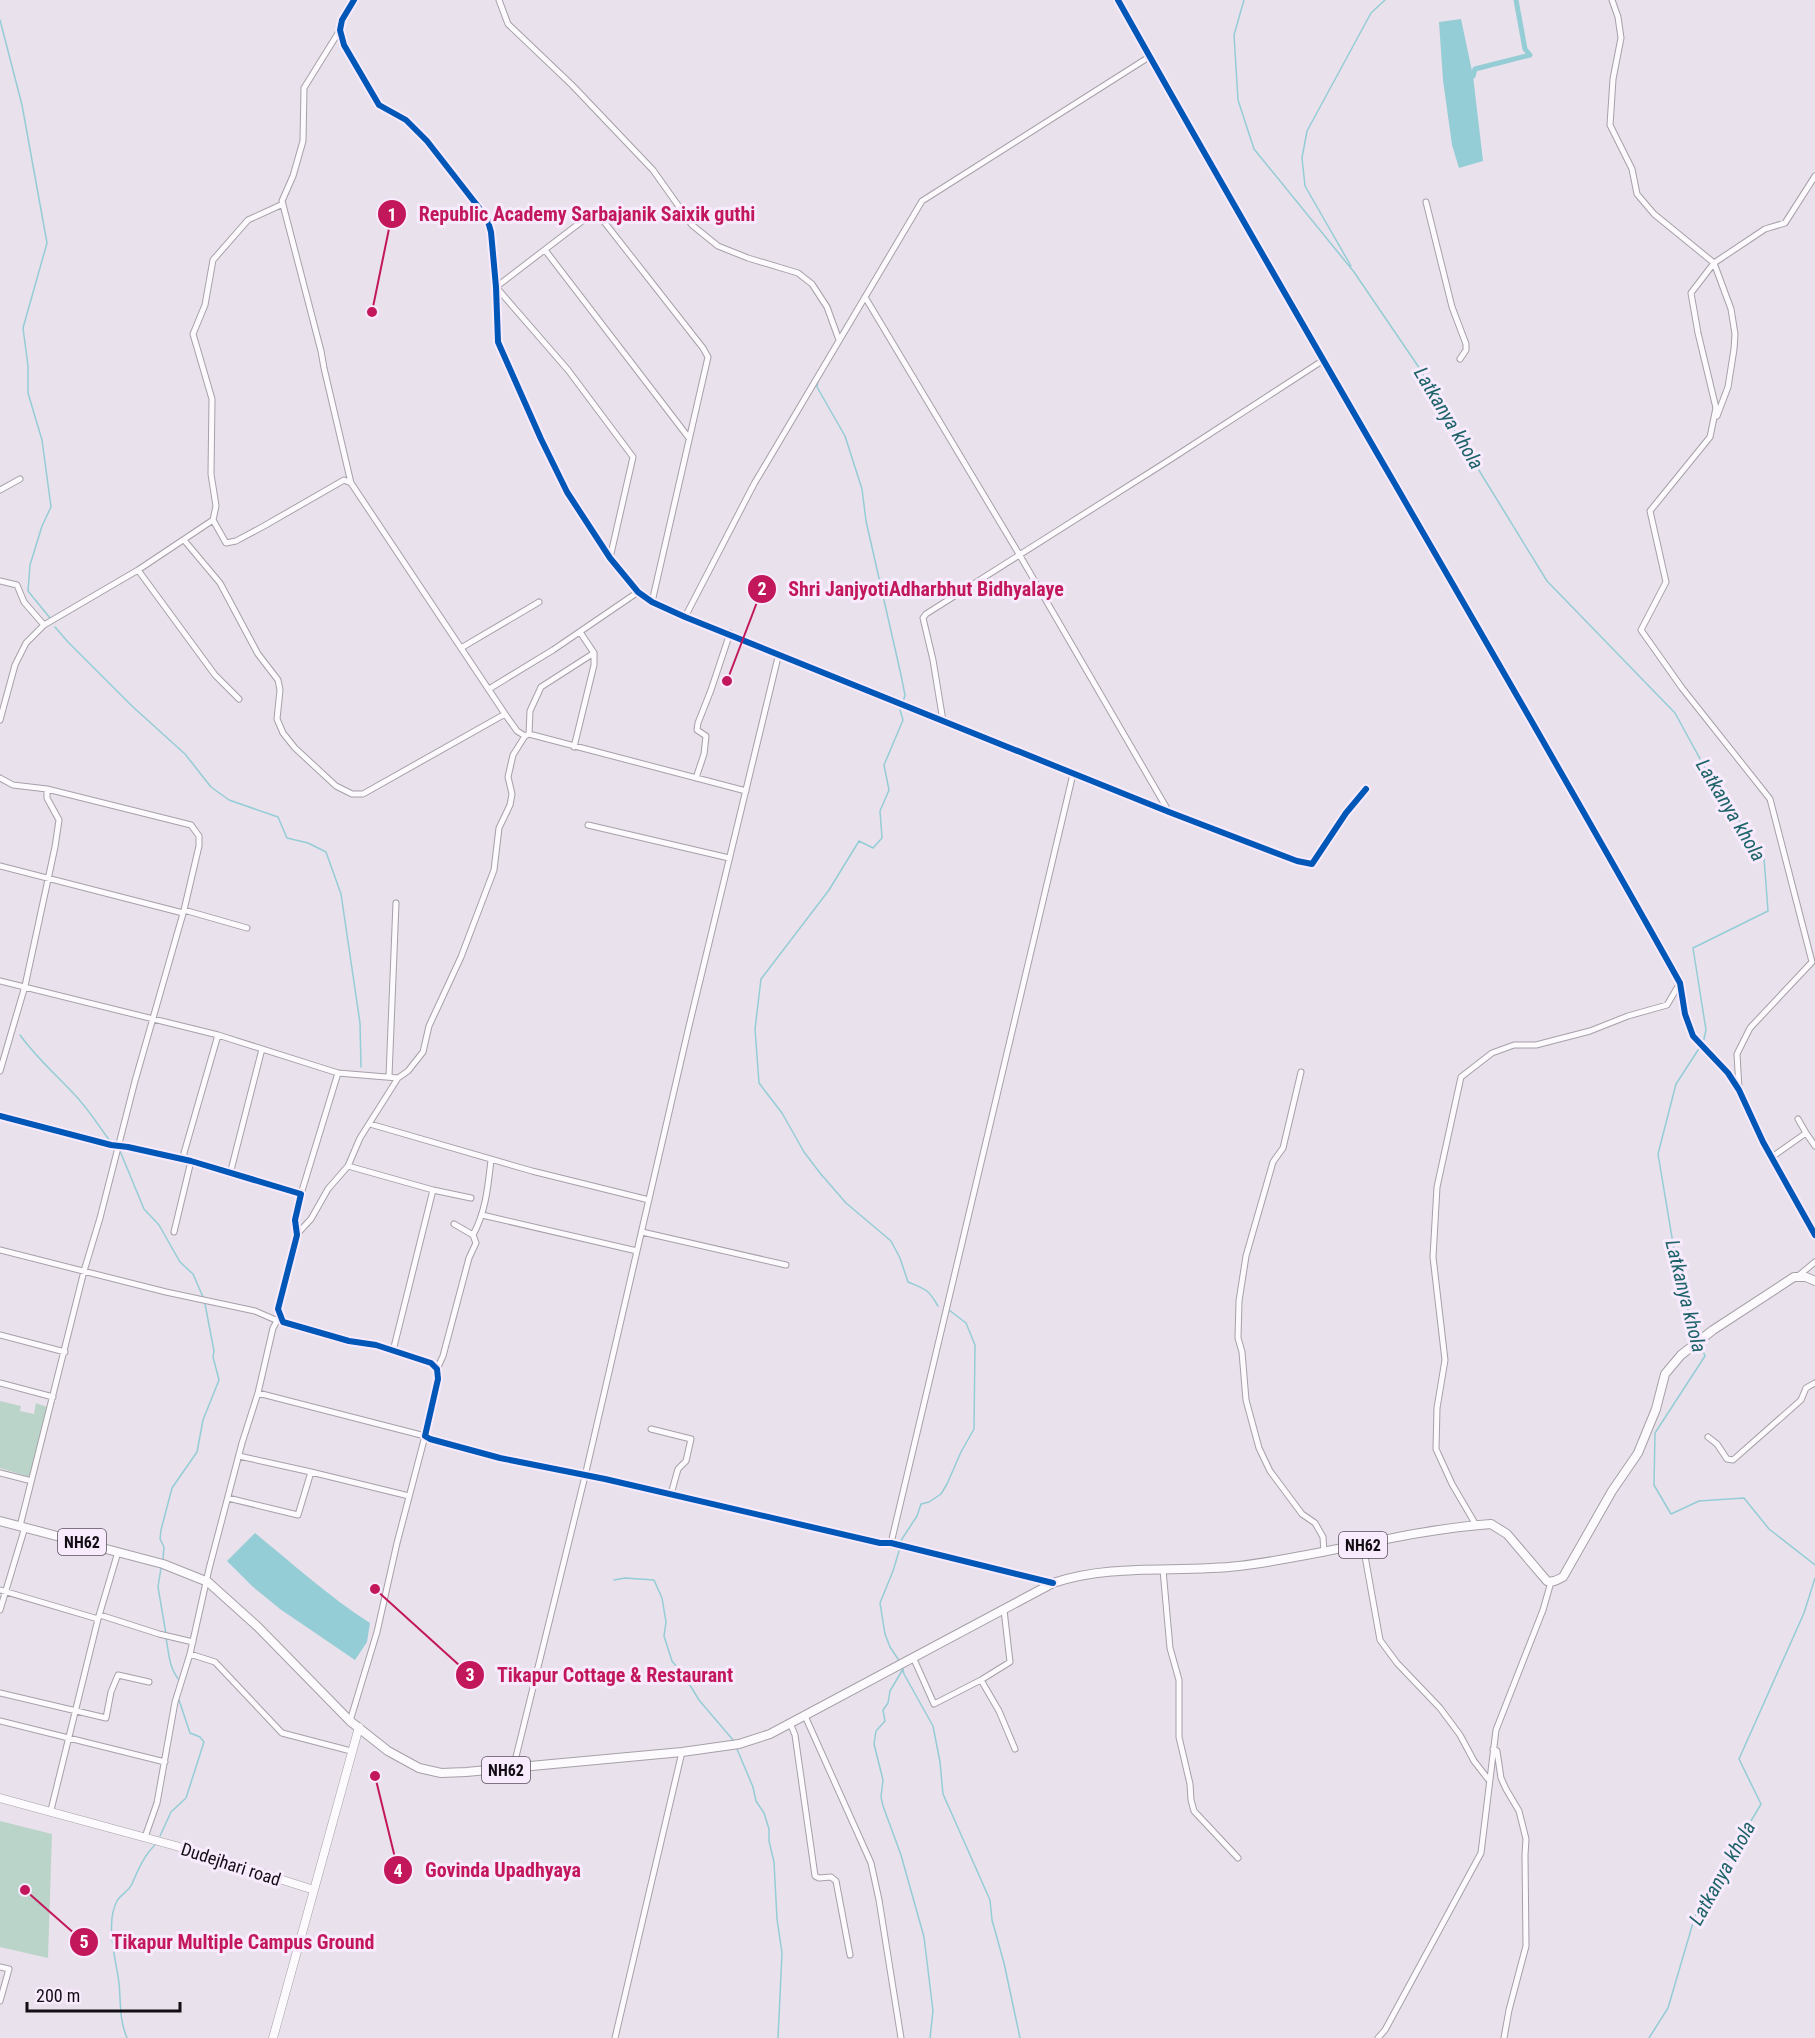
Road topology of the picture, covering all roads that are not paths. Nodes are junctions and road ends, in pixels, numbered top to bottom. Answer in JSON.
{"nodes":[{"id":1,"x":354,"y":0,"type":"edge"},
{"id":2,"x":499,"y":0,"type":"edge"},
{"id":3,"x":1118,"y":0,"type":"edge"},
{"id":4,"x":1612,"y":0,"type":"edge"},
{"id":5,"x":340,"y":30,"type":"junction"},
{"id":6,"x":1149,"y":57,"type":"junction"},
{"id":7,"x":1815,"y":176,"type":"edge"},
{"id":8,"x":1426,"y":202,"type":"dead end"},
{"id":9,"x":283,"y":204,"type":"junction"},
{"id":10,"x":545,"y":250,"type":"junction"},
{"id":11,"x":1714,"y":263,"type":"junction"},
{"id":12,"x":496,"y":287,"type":"junction"},
{"id":13,"x":865,"y":297,"type":"junction"},
{"id":14,"x":838,"y":340,"type":"junction"},
{"id":15,"x":1460,"y":358,"type":"dead end"},
{"id":16,"x":1322,"y":361,"type":"junction"},
{"id":17,"x":1710,"y":437,"type":"junction"},
{"id":18,"x":689,"y":438,"type":"junction"},
{"id":19,"x":20,"y":478,"type":"dead end"},
{"id":20,"x":351,"y":483,"type":"junction"},
{"id":21,"x":0,"y":490,"type":"edge"},
{"id":22,"x":213,"y":520,"type":"junction"},
{"id":23,"x":184,"y":540,"type":"junction"},
{"id":24,"x":1019,"y":554,"type":"junction"},
{"id":25,"x":610,"y":558,"type":"junction"},
{"id":26,"x":138,"y":570,"type":"junction"},
{"id":27,"x":0,"y":581,"type":"edge"},
{"id":28,"x":638,"y":592,"type":"junction"},
{"id":29,"x":538,"y":602,"type":"dead end"},
{"id":30,"x":652,"y":602,"type":"junction"},
{"id":31,"x":685,"y":617,"type":"junction"},
{"id":32,"x":44,"y":626,"type":"junction"},
{"id":33,"x":580,"y":632,"type":"junction"},
{"id":34,"x":729,"y":633,"type":"junction"},
{"id":35,"x":461,"y":648,"type":"junction"},
{"id":36,"x":594,"y":652,"type":"junction"},
{"id":37,"x":782,"y":655,"type":"junction"},
{"id":38,"x":489,"y":689,"type":"junction"},
{"id":39,"x":0,"y":690,"type":"edge"},
{"id":40,"x":8,"y":692,"type":"junction"},
{"id":41,"x":238,"y":699,"type":"dead end"},
{"id":42,"x":505,"y":714,"type":"junction"},
{"id":43,"x":0,"y":720,"type":"edge"},
{"id":44,"x":943,"y":721,"type":"junction"},
{"id":45,"x":527,"y":735,"type":"junction"},
{"id":46,"x":574,"y":747,"type":"junction"},
{"id":47,"x":1073,"y":774,"type":"junction"},
{"id":48,"x":0,"y":778,"type":"edge"},
{"id":49,"x":696,"y":778,"type":"junction"},
{"id":50,"x":48,"y":789,"type":"junction"},
{"id":51,"x":1366,"y":789,"type":"dead end"},
{"id":52,"x":746,"y":791,"type":"junction"},
{"id":53,"x":1169,"y":812,"type":"junction"},
{"id":54,"x":588,"y":825,"type":"dead end"},
{"id":55,"x":729,"y":858,"type":"junction"},
{"id":56,"x":0,"y":866,"type":"edge"},
{"id":57,"x":49,"y":877,"type":"junction"},
{"id":58,"x":396,"y":903,"type":"dead end"},
{"id":59,"x":184,"y":912,"type":"junction"},
{"id":60,"x":247,"y":928,"type":"dead end"},
{"id":61,"x":0,"y":981,"type":"edge"},
{"id":62,"x":1680,"y":983,"type":"junction"},
{"id":63,"x":25,"y":986,"type":"junction"},
{"id":64,"x":154,"y":1020,"type":"junction"},
{"id":65,"x":218,"y":1035,"type":"junction"},
{"id":66,"x":262,"y":1049,"type":"junction"},
{"id":67,"x":2,"y":1057,"type":"edge"},
{"id":68,"x":0,"y":1071,"type":"edge"},
{"id":69,"x":1301,"y":1071,"type":"dead end"},
{"id":70,"x":339,"y":1073,"type":"junction"},
{"id":71,"x":389,"y":1076,"type":"junction"},
{"id":72,"x":398,"y":1078,"type":"junction"},
{"id":73,"x":1739,"y":1090,"type":"junction"},
{"id":74,"x":0,"y":1116,"type":"edge"},
{"id":75,"x":1798,"y":1119,"type":"dead end"},
{"id":76,"x":370,"y":1124,"type":"junction"},
{"id":77,"x":1806,"y":1133,"type":"junction"},
{"id":78,"x":118,"y":1146,"type":"junction"},
{"id":79,"x":1815,"y":1146,"type":"edge"},
{"id":80,"x":1772,"y":1157,"type":"junction"},
{"id":81,"x":491,"y":1160,"type":"junction"},
{"id":82,"x":191,"y":1161,"type":"junction"},
{"id":83,"x":348,"y":1166,"type":"junction"},
{"id":84,"x":230,"y":1174,"type":"junction"},
{"id":85,"x":433,"y":1190,"type":"junction"},
{"id":86,"x":301,"y":1194,"type":"junction"},
{"id":87,"x":471,"y":1198,"type":"dead end"},
{"id":88,"x":649,"y":1200,"type":"junction"},
{"id":89,"x":482,"y":1215,"type":"junction"},
{"id":90,"x":454,"y":1224,"type":"dead end"},
{"id":91,"x":174,"y":1232,"type":"dead end"},
{"id":92,"x":642,"y":1232,"type":"junction"},
{"id":93,"x":297,"y":1235,"type":"junction"},
{"id":94,"x":473,"y":1235,"type":"junction"},
{"id":95,"x":1815,"y":1235,"type":"edge"},
{"id":96,"x":0,"y":1250,"type":"edge"},
{"id":97,"x":637,"y":1251,"type":"junction"},
{"id":98,"x":1815,"y":1262,"type":"edge"},
{"id":99,"x":786,"y":1265,"type":"dead end"},
{"id":100,"x":84,"y":1271,"type":"junction"},
{"id":101,"x":1798,"y":1276,"type":"junction"},
{"id":102,"x":1812,"y":1279,"type":"edge"},
{"id":103,"x":280,"y":1321,"type":"junction"},
{"id":104,"x":0,"y":1335,"type":"edge"},
{"id":105,"x":393,"y":1351,"type":"junction"},
{"id":106,"x":64,"y":1352,"type":"junction"},
{"id":107,"x":437,"y":1369,"type":"junction"},
{"id":108,"x":0,"y":1383,"type":"edge"},
{"id":109,"x":1815,"y":1383,"type":"edge"},
{"id":110,"x":258,"y":1393,"type":"junction"},
{"id":111,"x":53,"y":1396,"type":"junction"},
{"id":112,"x":651,"y":1429,"type":"dead end"},
{"id":113,"x":425,"y":1436,"type":"junction"},
{"id":114,"x":1708,"y":1437,"type":"dead end"},
{"id":115,"x":239,"y":1456,"type":"junction"},
{"id":116,"x":311,"y":1472,"type":"junction"},
{"id":117,"x":0,"y":1473,"type":"edge"},
{"id":118,"x":585,"y":1476,"type":"junction"},
{"id":119,"x":28,"y":1480,"type":"dead end"},
{"id":120,"x":671,"y":1494,"type":"junction"},
{"id":121,"x":409,"y":1496,"type":"junction"},
{"id":122,"x":228,"y":1498,"type":"junction"},
{"id":123,"x":0,"y":1521,"type":"edge"},
{"id":124,"x":1476,"y":1525,"type":"junction"},
{"id":125,"x":23,"y":1526,"type":"junction"},
{"id":126,"x":891,"y":1543,"type":"junction"},
{"id":127,"x":1363,"y":1545,"type":"junction"},
{"id":128,"x":118,"y":1552,"type":"junction"},
{"id":129,"x":1324,"y":1553,"type":"junction"},
{"id":130,"x":1162,"y":1570,"type":"junction"},
{"id":131,"x":208,"y":1582,"type":"junction"},
{"id":132,"x":1551,"y":1582,"type":"junction"},
{"id":133,"x":1053,"y":1583,"type":"junction"},
{"id":134,"x":2,"y":1591,"type":"edge"},
{"id":135,"x":1004,"y":1610,"type":"junction"},
{"id":136,"x":0,"y":1611,"type":"edge"},
{"id":137,"x":99,"y":1617,"type":"junction"},
{"id":138,"x":193,"y":1642,"type":"junction"},
{"id":139,"x":190,"y":1654,"type":"junction"},
{"id":140,"x":913,"y":1657,"type":"junction"},
{"id":141,"x":981,"y":1680,"type":"junction"},
{"id":142,"x":149,"y":1682,"type":"dead end"},
{"id":143,"x":0,"y":1693,"type":"edge"},
{"id":144,"x":75,"y":1710,"type":"junction"},
{"id":145,"x":805,"y":1716,"type":"junction"},
{"id":146,"x":0,"y":1721,"type":"edge"},
{"id":147,"x":350,"y":1721,"type":"junction"},
{"id":148,"x":790,"y":1723,"type":"junction"},
{"id":149,"x":359,"y":1727,"type":"junction"},
{"id":150,"x":69,"y":1737,"type":"junction"},
{"id":151,"x":1015,"y":1749,"type":"dead end"},
{"id":152,"x":1493,"y":1749,"type":"junction"},
{"id":153,"x":351,"y":1751,"type":"junction"},
{"id":154,"x":682,"y":1752,"type":"junction"},
{"id":155,"x":165,"y":1762,"type":"junction"},
{"id":156,"x":512,"y":1769,"type":"junction"},
{"id":157,"x":1489,"y":1780,"type":"junction"},
{"id":158,"x":0,"y":1798,"type":"edge"},
{"id":159,"x":51,"y":1810,"type":"junction"},
{"id":160,"x":145,"y":1837,"type":"junction"},
{"id":161,"x":1238,"y":1858,"type":"dead end"},
{"id":162,"x":314,"y":1890,"type":"junction"},
{"id":163,"x":850,"y":1954,"type":"dead end"},
{"id":164,"x":0,"y":1967,"type":"edge"},
{"id":165,"x":0,"y":2001,"type":"edge"},
{"id":166,"x":273,"y":2038,"type":"edge"},
{"id":167,"x":615,"y":2038,"type":"edge"},
{"id":168,"x":901,"y":2038,"type":"edge"},
{"id":169,"x":1378,"y":2038,"type":"edge"},
{"id":170,"x":1504,"y":2038,"type":"edge"}],
"edges":[{"from":1,"to":5,"type":"street"},
{"from":2,"to":14,"type":"street"},
{"from":3,"to":6,"type":"street"},
{"from":4,"to":11,"type":"street"},
{"from":5,"to":9,"type":"street"},
{"from":5,"to":12,"type":"street"},
{"from":6,"to":13,"type":"street"},
{"from":6,"to":16,"type":"street"},
{"from":7,"to":11,"type":"street"},
{"from":8,"to":15,"type":"street"},
{"from":9,"to":20,"type":"street"},
{"from":9,"to":22,"type":"street"},
{"from":10,"to":12,"type":"street"},
{"from":10,"to":18,"type":"street"},
{"from":10,"to":18,"type":"street"},
{"from":11,"to":17,"type":"street"},
{"from":11,"to":17,"type":"street"},
{"from":12,"to":25,"type":"street"},
{"from":12,"to":25,"type":"street"},
{"from":13,"to":14,"type":"street"},
{"from":13,"to":24,"type":"street"},
{"from":14,"to":31,"type":"street"},
{"from":16,"to":24,"type":"street"},
{"from":16,"to":62,"type":"street"},
{"from":17,"to":73,"type":"street"},
{"from":18,"to":30,"type":"street"},
{"from":19,"to":21,"type":"street"},
{"from":20,"to":22,"type":"street"},
{"from":20,"to":35,"type":"street"},
{"from":22,"to":23,"type":"street"},
{"from":23,"to":26,"type":"street"},
{"from":23,"to":42,"type":"street"},
{"from":24,"to":44,"type":"street"},
{"from":24,"to":53,"type":"street"},
{"from":25,"to":28,"type":"street"},
{"from":26,"to":32,"type":"street"},
{"from":26,"to":41,"type":"street"},
{"from":27,"to":32,"type":"street"},
{"from":28,"to":30,"type":"street"},
{"from":28,"to":33,"type":"street"},
{"from":29,"to":35,"type":"street"},
{"from":30,"to":31,"type":"street"},
{"from":31,"to":34,"type":"street"},
{"from":32,"to":40,"type":"street"},
{"from":33,"to":36,"type":"street"},
{"from":33,"to":38,"type":"street"},
{"from":34,"to":37,"type":"street"},
{"from":34,"to":49,"type":"street"},
{"from":35,"to":38,"type":"street"},
{"from":36,"to":45,"type":"street"},
{"from":36,"to":46,"type":"street"},
{"from":37,"to":44,"type":"street"},
{"from":37,"to":52,"type":"street"},
{"from":38,"to":42,"type":"street"},
{"from":39,"to":40,"type":"street"},
{"from":40,"to":43,"type":"street"},
{"from":42,"to":45,"type":"street"},
{"from":44,"to":47,"type":"street"},
{"from":45,"to":46,"type":"street"},
{"from":45,"to":72,"type":"street"},
{"from":46,"to":49,"type":"street"},
{"from":47,"to":53,"type":"street"},
{"from":47,"to":126,"type":"street"},
{"from":48,"to":50,"type":"street"},
{"from":49,"to":52,"type":"street"},
{"from":50,"to":57,"type":"street"},
{"from":50,"to":59,"type":"street"},
{"from":51,"to":53,"type":"street"},
{"from":52,"to":55,"type":"street"},
{"from":54,"to":55,"type":"street"},
{"from":55,"to":88,"type":"street"},
{"from":56,"to":57,"type":"street"},
{"from":57,"to":59,"type":"street"},
{"from":57,"to":63,"type":"street"},
{"from":58,"to":71,"type":"street"},
{"from":59,"to":60,"type":"street"},
{"from":59,"to":64,"type":"street"},
{"from":61,"to":63,"type":"street"},
{"from":62,"to":73,"type":"street"},
{"from":62,"to":124,"type":"street"},
{"from":63,"to":64,"type":"street"},
{"from":63,"to":67,"type":"street"},
{"from":64,"to":65,"type":"street"},
{"from":64,"to":78,"type":"street"},
{"from":65,"to":66,"type":"street"},
{"from":65,"to":82,"type":"street"},
{"from":66,"to":70,"type":"street"},
{"from":66,"to":84,"type":"street"},
{"from":67,"to":68,"type":"street"},
{"from":69,"to":129,"type":"street"},
{"from":70,"to":71,"type":"street"},
{"from":70,"to":86,"type":"street"},
{"from":71,"to":72,"type":"street"},
{"from":72,"to":76,"type":"street"},
{"from":73,"to":80,"type":"street"},
{"from":74,"to":78,"type":"street"},
{"from":75,"to":77,"type":"street"},
{"from":76,"to":81,"type":"street"},
{"from":76,"to":83,"type":"street"},
{"from":77,"to":79,"type":"street"},
{"from":77,"to":80,"type":"street"},
{"from":78,"to":82,"type":"street"},
{"from":78,"to":100,"type":"street"},
{"from":80,"to":95,"type":"street"},
{"from":81,"to":88,"type":"street"},
{"from":81,"to":89,"type":"street"},
{"from":82,"to":84,"type":"street"},
{"from":82,"to":91,"type":"street"},
{"from":83,"to":85,"type":"street"},
{"from":83,"to":93,"type":"street"},
{"from":84,"to":86,"type":"street"},
{"from":85,"to":87,"type":"street"},
{"from":85,"to":105,"type":"street"},
{"from":86,"to":93,"type":"street"},
{"from":88,"to":92,"type":"street"},
{"from":89,"to":94,"type":"street"},
{"from":89,"to":97,"type":"street"},
{"from":90,"to":94,"type":"street"},
{"from":92,"to":97,"type":"street"},
{"from":92,"to":99,"type":"street"},
{"from":93,"to":103,"type":"street"},
{"from":94,"to":107,"type":"street"},
{"from":96,"to":100,"type":"street"},
{"from":97,"to":118,"type":"street"},
{"from":98,"to":101,"type":"street"},
{"from":100,"to":103,"type":"street"},
{"from":100,"to":106,"type":"street"},
{"from":101,"to":102,"type":"main road"},
{"from":101,"to":132,"type":"main road"},
{"from":103,"to":105,"type":"street"},
{"from":103,"to":110,"type":"street"},
{"from":104,"to":106,"type":"street"},
{"from":105,"to":107,"type":"street"},
{"from":106,"to":111,"type":"street"},
{"from":107,"to":113,"type":"street"},
{"from":108,"to":111,"type":"street"},
{"from":109,"to":114,"type":"street"},
{"from":110,"to":113,"type":"street"},
{"from":110,"to":115,"type":"street"},
{"from":111,"to":125,"type":"street"},
{"from":112,"to":120,"type":"street"},
{"from":113,"to":118,"type":"street"},
{"from":113,"to":121,"type":"street"},
{"from":115,"to":116,"type":"street"},
{"from":115,"to":122,"type":"street"},
{"from":116,"to":121,"type":"street"},
{"from":116,"to":122,"type":"street"},
{"from":117,"to":119,"type":"street"},
{"from":118,"to":120,"type":"street"},
{"from":118,"to":156,"type":"street"},
{"from":120,"to":126,"type":"street"},
{"from":121,"to":147,"type":"street"},
{"from":122,"to":131,"type":"street"},
{"from":123,"to":125,"type":"main road","number":"NH62"},
{"from":124,"to":127,"type":"main road","number":"NH62"},
{"from":124,"to":132,"type":"main road","number":"NH62"},
{"from":125,"to":128,"type":"main road","number":"NH62"},
{"from":125,"to":134,"type":"street"},
{"from":126,"to":133,"type":"street"},
{"from":127,"to":129,"type":"main road","number":"NH62"},
{"from":127,"to":157,"type":"street"},
{"from":128,"to":131,"type":"main road","number":"NH62"},
{"from":128,"to":137,"type":"street"},
{"from":129,"to":130,"type":"main road","number":"NH62"},
{"from":130,"to":133,"type":"main road","number":"NH62"},
{"from":130,"to":161,"type":"street"},
{"from":131,"to":138,"type":"street"},
{"from":131,"to":147,"type":"main road","number":"NH62"},
{"from":132,"to":152,"type":"street"},
{"from":133,"to":135,"type":"main road","number":"NH62"},
{"from":134,"to":136,"type":"street"},
{"from":134,"to":137,"type":"street"},
{"from":135,"to":140,"type":"main road","number":"NH62"},
{"from":135,"to":141,"type":"street"},
{"from":137,"to":138,"type":"street"},
{"from":137,"to":144,"type":"street"},
{"from":138,"to":139,"type":"street"},
{"from":139,"to":153,"type":"street"},
{"from":139,"to":155,"type":"street"},
{"from":140,"to":141,"type":"street"},
{"from":140,"to":145,"type":"main road","number":"NH62"},
{"from":141,"to":151,"type":"street"},
{"from":142,"to":144,"type":"street"},
{"from":143,"to":144,"type":"street"},
{"from":144,"to":150,"type":"street"},
{"from":145,"to":148,"type":"main road","number":"NH62"},
{"from":145,"to":168,"type":"street"},
{"from":146,"to":150,"type":"street"},
{"from":147,"to":149,"type":"main road","number":"NH62"},
{"from":148,"to":154,"type":"main road","number":"NH62"},
{"from":148,"to":163,"type":"street"},
{"from":149,"to":153,"type":"street"},
{"from":149,"to":156,"type":"main road","number":"NH62"},
{"from":150,"to":155,"type":"street"},
{"from":150,"to":159,"type":"street"},
{"from":152,"to":157,"type":"street"},
{"from":152,"to":170,"type":"street"},
{"from":153,"to":162,"type":"street"},
{"from":154,"to":156,"type":"main road","number":"NH62"},
{"from":154,"to":167,"type":"street"},
{"from":155,"to":160,"type":"street"},
{"from":157,"to":169,"type":"street"},
{"from":158,"to":159,"type":"street","name":"Dudejhari road"},
{"from":159,"to":160,"type":"street","name":"Dudejhari road"},
{"from":160,"to":162,"type":"street","name":"Dudejhari road"},
{"from":162,"to":166,"type":"street"},
{"from":164,"to":165,"type":"street"}]}
